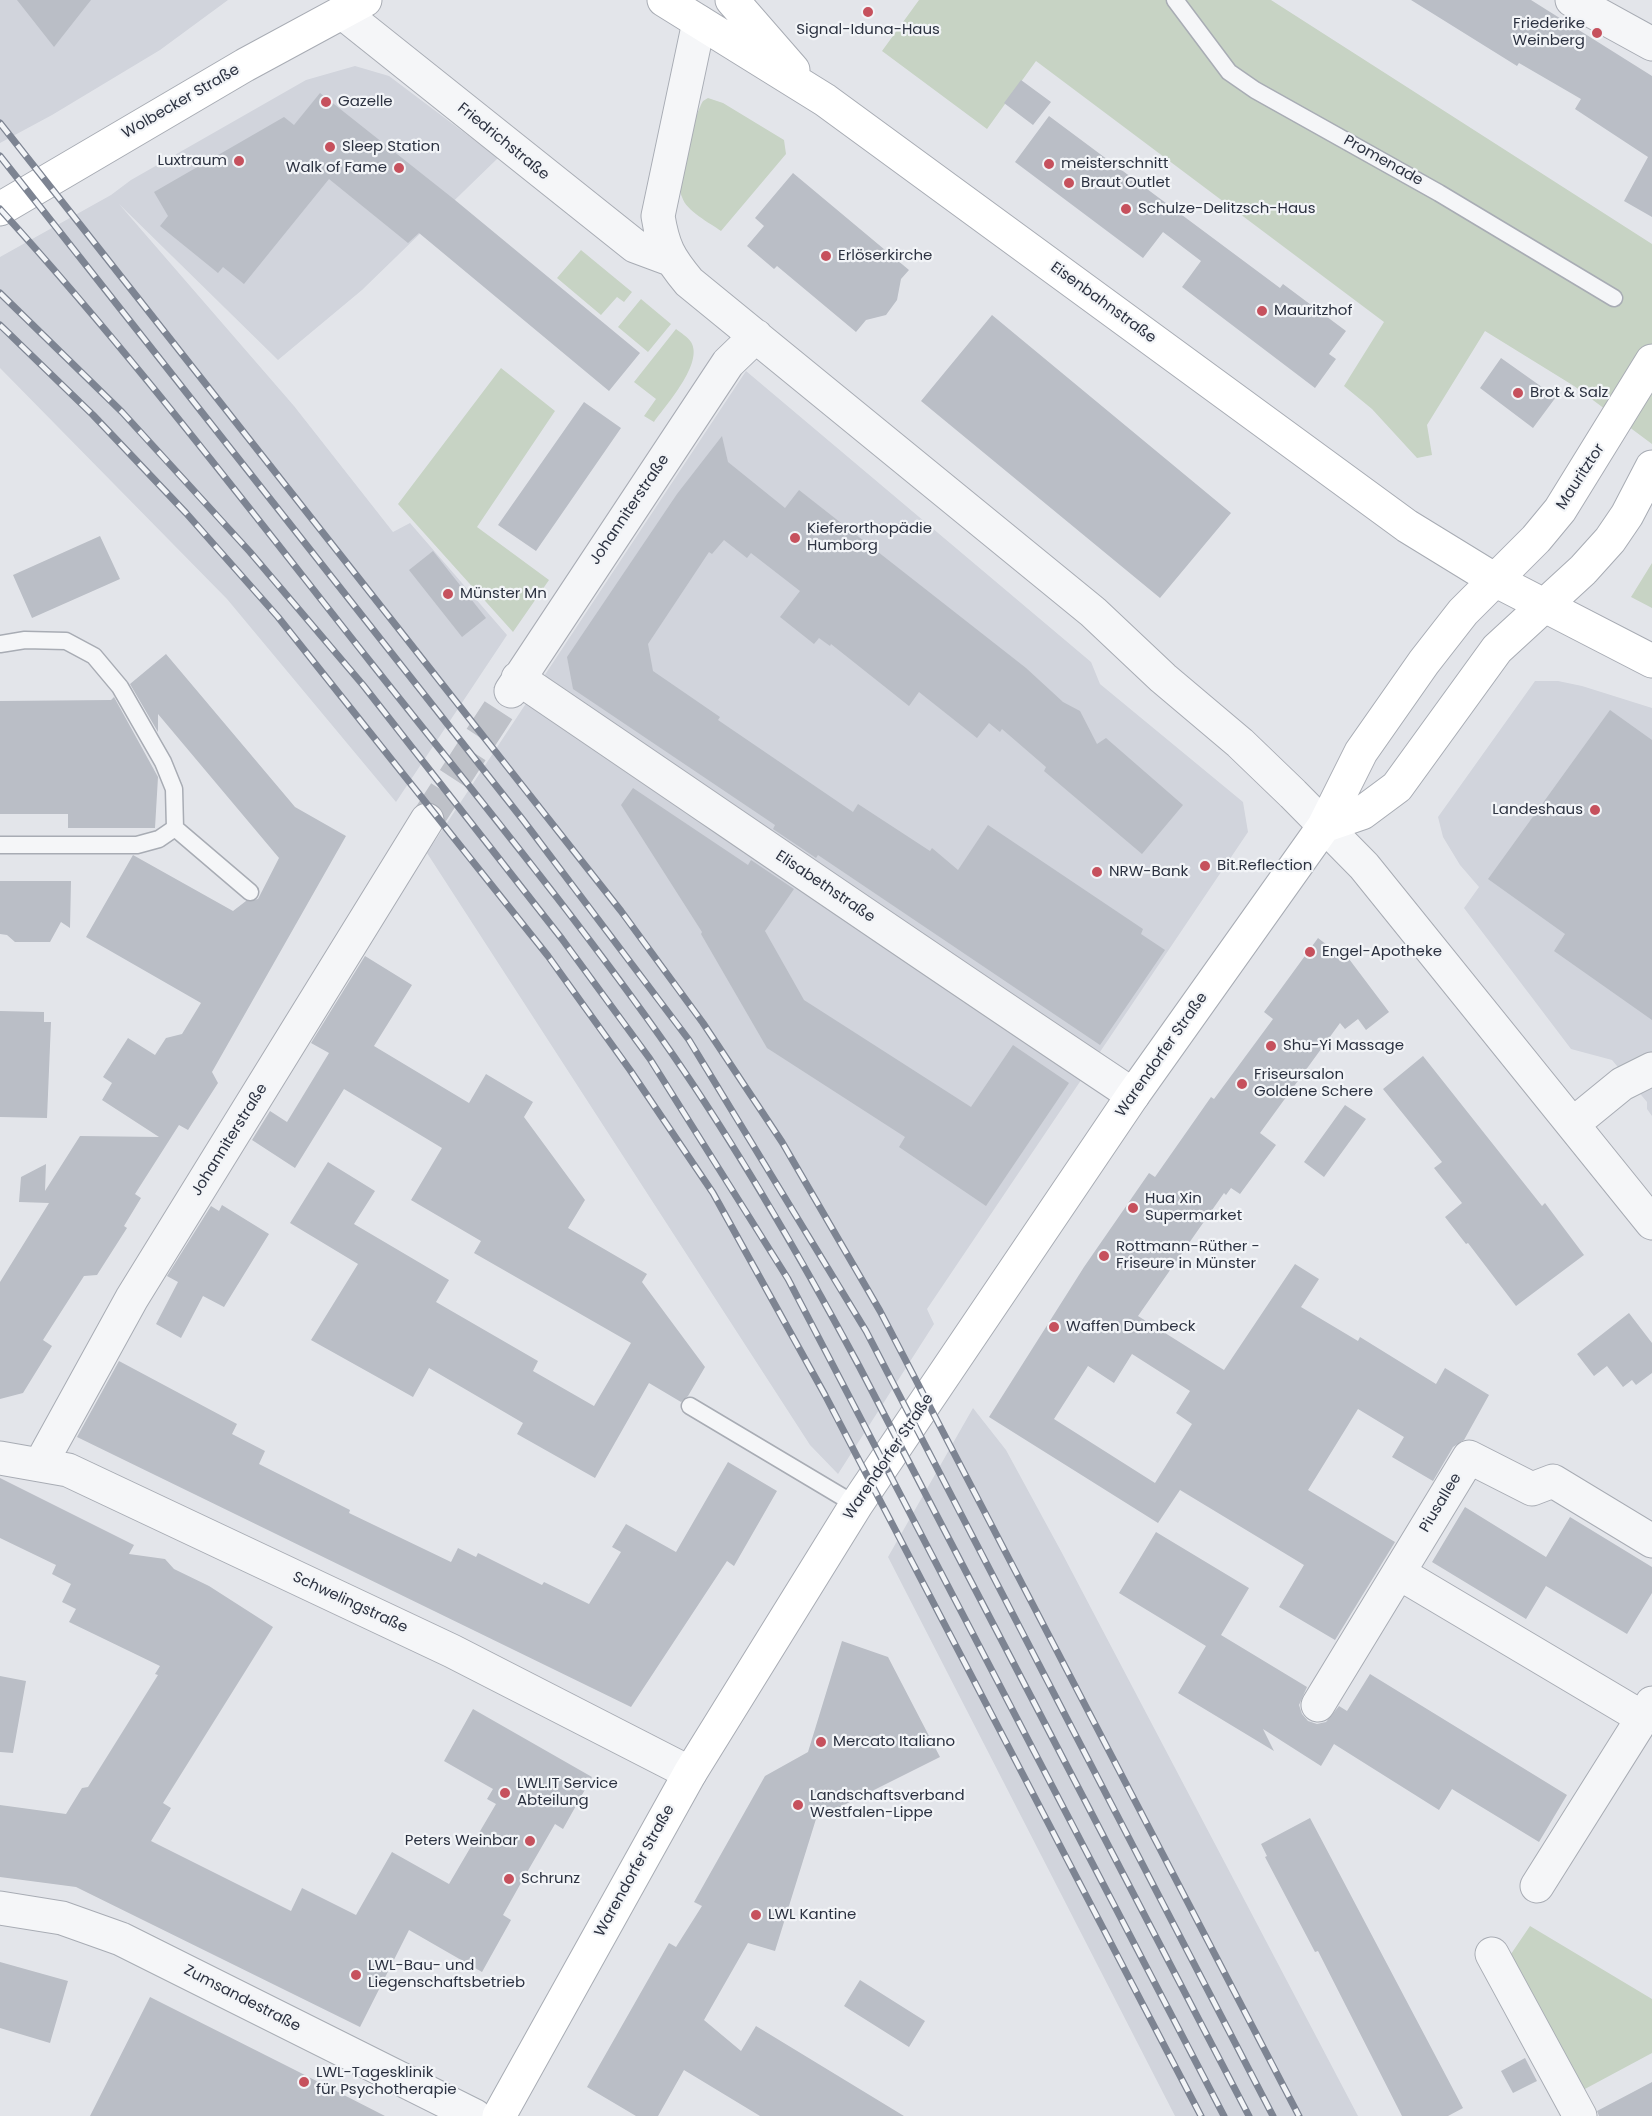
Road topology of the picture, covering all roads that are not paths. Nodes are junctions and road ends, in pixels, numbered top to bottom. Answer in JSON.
{"nodes":[{"id":1,"x":314,"y":0,"type":"edge"},
{"id":2,"x":664,"y":0,"type":"edge"},
{"id":3,"x":732,"y":0,"type":"edge"},
{"id":4,"x":1175,"y":0,"type":"edge"},
{"id":5,"x":1572,"y":0,"type":"edge"},
{"id":6,"x":354,"y":6,"type":"edge"},
{"id":7,"x":699,"y":22,"type":"junction"},
{"id":8,"x":296,"y":37,"type":"junction"},
{"id":9,"x":1652,"y":44,"type":"edge"},
{"id":10,"x":808,"y":88,"type":"junction"},
{"id":11,"x":0,"y":209,"type":"edge"},
{"id":12,"x":680,"y":270,"type":"junction"},
{"id":13,"x":1614,"y":298,"type":"dead end"},
{"id":14,"x":756,"y":336,"type":"junction"},
{"id":15,"x":1652,"y":361,"type":"edge"},
{"id":16,"x":1652,"y":466,"type":"edge"},
{"id":17,"x":1494,"y":580,"type":"junction"},
{"id":18,"x":1542,"y":606,"type":"junction"},
{"id":19,"x":0,"y":644,"type":"edge"},
{"id":20,"x":1652,"y":661,"type":"edge"},
{"id":21,"x":515,"y":684,"type":"joint"},
{"id":22,"x":427,"y":820,"type":"tunnel mouth"},
{"id":23,"x":1324,"y":826,"type":"junction"},
{"id":24,"x":176,"y":828,"type":"junction"},
{"id":25,"x":0,"y":845,"type":"edge"},
{"id":26,"x":250,"y":892,"type":"dead end"},
{"id":27,"x":1652,"y":1069,"type":"edge"},
{"id":28,"x":1133,"y":1095,"type":"junction"},
{"id":29,"x":1573,"y":1124,"type":"junction"},
{"id":30,"x":1652,"y":1223,"type":"edge"},
{"id":31,"x":690,"y":1406,"type":"dead end"},
{"id":32,"x":0,"y":1458,"type":"edge"},
{"id":33,"x":40,"y":1465,"type":"junction"},
{"id":34,"x":856,"y":1505,"type":"junction"},
{"id":35,"x":1652,"y":1541,"type":"edge"},
{"id":36,"x":1399,"y":1573,"type":"junction"},
{"id":37,"x":1318,"y":1705,"type":"dead end"},
{"id":38,"x":1647,"y":1710,"type":"edge"},
{"id":39,"x":690,"y":1773,"type":"junction"},
{"id":40,"x":1537,"y":1886,"type":"dead end"},
{"id":41,"x":0,"y":1908,"type":"edge"},
{"id":42,"x":1492,"y":1954,"type":"dead end"},
{"id":43,"x":475,"y":2116,"type":"edge"},
{"id":44,"x":499,"y":2116,"type":"edge"},
{"id":45,"x":1580,"y":2116,"type":"edge"}],
"edges":[{"from":1,"to":8,"type":"main road"},
{"from":2,"to":7,"type":"main road","name":"Eisenbahnstraße"},
{"from":3,"to":10,"type":"main road"},
{"from":4,"to":13,"type":"lane","name":"Promenade"},
{"from":5,"to":9,"type":"street"},
{"from":6,"to":8,"type":"main road","name":"Wolbecker Straße"},
{"from":6,"to":12,"type":"street","name":"Friedrichstraße"},
{"from":7,"to":10,"type":"main road","name":"Eisenbahnstraße"},
{"from":7,"to":12,"type":"street"},
{"from":8,"to":11,"type":"main road","name":"Wolbecker Straße"},
{"from":10,"to":17,"type":"main road","name":"Eisenbahnstraße"},
{"from":12,"to":14,"type":"street"},
{"from":14,"to":21,"type":"street","name":"Johanniterstraße"},
{"from":14,"to":23,"type":"street"},
{"from":15,"to":17,"type":"main road","name":"Mauritztor"},
{"from":16,"to":18,"type":"main road"},
{"from":17,"to":18,"type":"main road","name":"Eisenbahnstraße"},
{"from":17,"to":23,"type":"main road","name":"Mauritztor"},
{"from":18,"to":20,"type":"main road","name":"Eisenbahnstraße"},
{"from":18,"to":23,"type":"main road"},
{"from":19,"to":24,"type":"lane"},
{"from":21,"to":28,"type":"street","name":"Elisabethstraße"},
{"from":22,"to":33,"type":"street","name":"Johanniterstraße"},
{"from":23,"to":28,"type":"main road","name":"Warendorfer Straße"},
{"from":23,"to":29,"type":"street"},
{"from":24,"to":25,"type":"lane"},
{"from":24,"to":26,"type":"lane"},
{"from":27,"to":29,"type":"street"},
{"from":28,"to":34,"type":"main road","name":"Warendorfer Straße"},
{"from":29,"to":30,"type":"street"},
{"from":31,"to":34,"type":"lane"},
{"from":32,"to":33,"type":"street","name":"Schwelingstraße"},
{"from":33,"to":39,"type":"street","name":"Schwelingstraße"},
{"from":34,"to":39,"type":"main road","name":"Warendorfer Straße"},
{"from":35,"to":36,"type":"street","name":"Piusallee"},
{"from":36,"to":37,"type":"street","name":"Piusallee"},
{"from":36,"to":38,"type":"street"},
{"from":38,"to":40,"type":"street"},
{"from":39,"to":44,"type":"main road","name":"Warendorfer Straße"},
{"from":41,"to":43,"type":"street","name":"Zumsandestraße"},
{"from":42,"to":45,"type":"street"}]}
